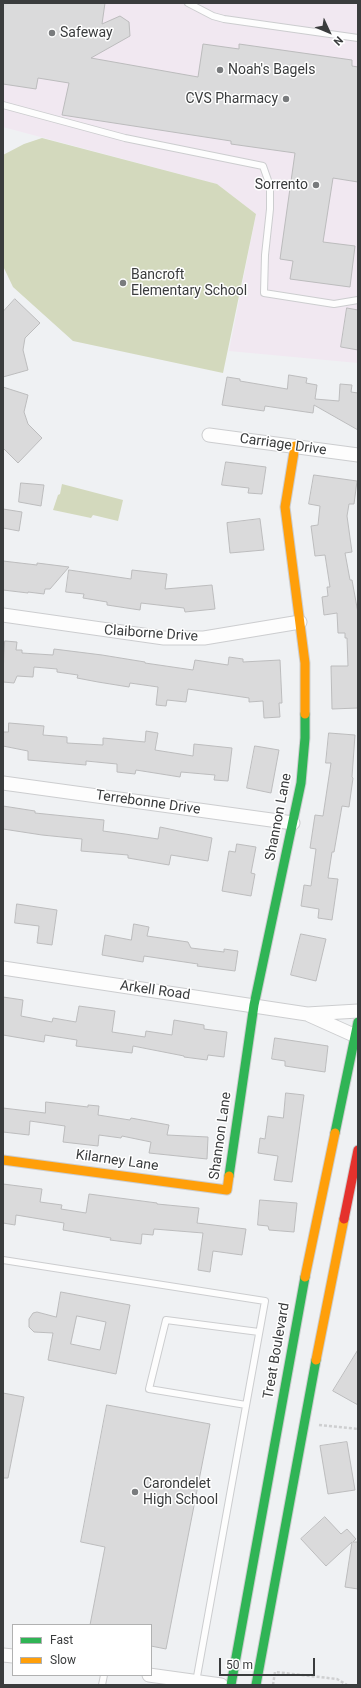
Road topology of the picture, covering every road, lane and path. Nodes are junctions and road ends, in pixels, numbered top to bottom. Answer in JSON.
{"nodes":[{"id":1,"x":188,"y":3,"type":"edge"},
{"id":2,"x":200,"y":6,"type":"edge"},
{"id":3,"x":358,"y":38,"type":"edge"},
{"id":4,"x":3,"y":105,"type":"edge"},
{"id":5,"x":358,"y":300,"type":"edge"},
{"id":6,"x":209,"y":434,"type":"dead end"},
{"id":7,"x":295,"y":446,"type":"junction"},
{"id":8,"x":358,"y":456,"type":"edge"},
{"id":9,"x":3,"y":615,"type":"edge"},
{"id":10,"x":300,"y":622,"type":"junction"},
{"id":11,"x":3,"y":784,"type":"edge"},
{"id":12,"x":293,"y":823,"type":"junction"},
{"id":13,"x":3,"y":968,"type":"edge"},
{"id":14,"x":254,"y":1005,"type":"junction"},
{"id":15,"x":358,"y":1011,"type":"edge"},
{"id":16,"x":307,"y":1014,"type":"junction"},
{"id":17,"x":358,"y":1022,"type":"edge"},
{"id":18,"x":357,"y":1037,"type":"edge"},
{"id":19,"x":358,"y":1150,"type":"edge"},
{"id":20,"x":3,"y":1160,"type":"edge"},
{"id":21,"x":227,"y":1190,"type":"joint"},
{"id":22,"x":3,"y":1260,"type":"edge"},
{"id":23,"x":259,"y":1332,"type":"junction"},
{"id":24,"x":246,"y":1405,"type":"junction"},
{"id":25,"x":304,"y":1423,"type":"junction"},
{"id":26,"x":358,"y":1429,"type":"edge"},
{"id":27,"x":152,"y":1675,"type":"edge"},
{"id":28,"x":196,"y":1682,"type":"junction"},
{"id":29,"x":220,"y":1685,"type":"edge"},
{"id":30,"x":231,"y":1685,"type":"edge"},
{"id":31,"x":256,"y":1685,"type":"edge"},
{"id":32,"x":273,"y":1685,"type":"edge"},
{"id":33,"x":347,"y":1685,"type":"edge"}],
"edges":[{"from":1,"to":2,"type":"lane"},
{"from":2,"to":3,"type":"lane"},
{"from":4,"to":5,"type":"lane"},
{"from":6,"to":7,"type":"street","name":"Carriage Drive"},
{"from":7,"to":8,"type":"street","name":"Carriage Drive"},
{"from":7,"to":10,"type":"main road","name":"Shannon Lane"},
{"from":9,"to":10,"type":"street","name":"Claiborne Drive"},
{"from":10,"to":12,"type":"main road","name":"Shannon Lane"},
{"from":11,"to":12,"type":"street","name":"Terrebonne Drive"},
{"from":12,"to":14,"type":"main road","name":"Shannon Lane"},
{"from":13,"to":14,"type":"street","name":"Arkell Road"},
{"from":14,"to":16,"type":"street","name":"Arkell Road"},
{"from":14,"to":21,"type":"main road","name":"Shannon Lane"},
{"from":15,"to":16,"type":"street","name":"Arkell Road"},
{"from":16,"to":18,"type":"street","name":"Arkell Road"},
{"from":17,"to":18,"type":"main road","name":"Treat Boulevard"},
{"from":18,"to":30,"type":"main road","name":"Treat Boulevard"},
{"from":19,"to":25,"type":"main road"},
{"from":20,"to":21,"type":"main road","name":"Kilarney Lane"},
{"from":22,"to":23,"type":"lane"},
{"from":23,"to":24,"type":"lane"},
{"from":23,"to":24,"type":"lane"},
{"from":24,"to":28,"type":"lane"},
{"from":25,"to":26,"type":"path"},
{"from":25,"to":31,"type":"main road"},
{"from":27,"to":28,"type":"street"},
{"from":28,"to":29,"type":"street"},
{"from":32,"to":33,"type":"path"}]}
